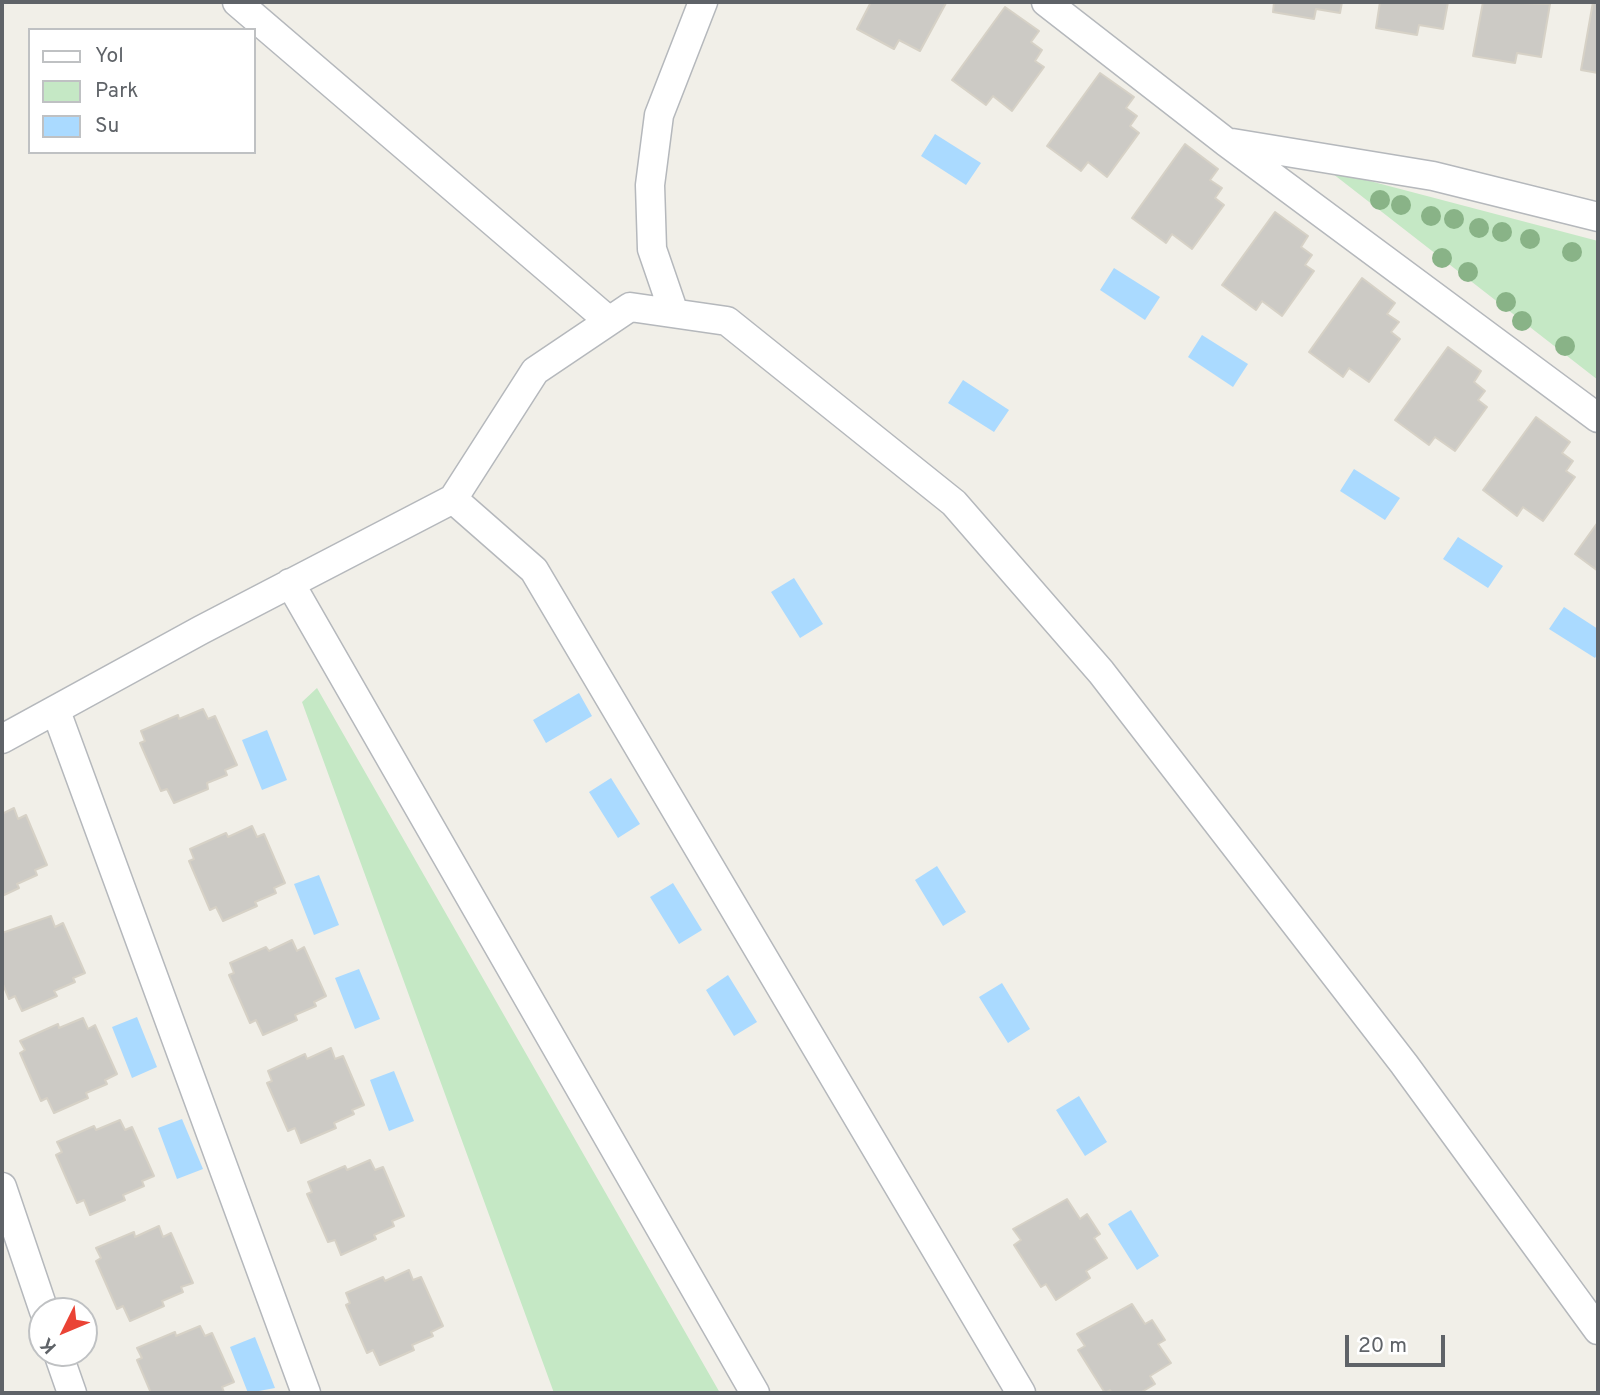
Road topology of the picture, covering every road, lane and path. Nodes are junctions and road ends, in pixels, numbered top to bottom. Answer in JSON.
{"nodes":[{"id":1,"x":237,"y":2,"type":"edge"},
{"id":2,"x":703,"y":2,"type":"edge"},
{"id":3,"x":1046,"y":2,"type":"edge"},
{"id":4,"x":1226,"y":142,"type":"junction"},
{"id":5,"x":1598,"y":217,"type":"edge"},
{"id":6,"x":674,"y":313,"type":"junction"},
{"id":7,"x":609,"y":321,"type":"junction"},
{"id":8,"x":1598,"y":418,"type":"edge"},
{"id":9,"x":453,"y":499,"type":"junction"},
{"id":10,"x":290,"y":583,"type":"junction"},
{"id":11,"x":56,"y":711,"type":"junction"},
{"id":12,"x":2,"y":738,"type":"edge"},
{"id":13,"x":2,"y":1187,"type":"edge"},
{"id":14,"x":39,"y":1297,"type":"edge"},
{"id":15,"x":1598,"y":1330,"type":"edge"},
{"id":16,"x":63,"y":1367,"type":"edge"},
{"id":17,"x":72,"y":1393,"type":"edge"},
{"id":18,"x":306,"y":1393,"type":"edge"},
{"id":19,"x":755,"y":1393,"type":"edge"},
{"id":20,"x":1021,"y":1393,"type":"edge"}],
"edges":[{"from":1,"to":7,"type":"street"},
{"from":2,"to":6,"type":"street"},
{"from":3,"to":4,"type":"street"},
{"from":4,"to":5,"type":"street"},
{"from":4,"to":8,"type":"street"},
{"from":6,"to":7,"type":"street"},
{"from":6,"to":15,"type":"street"},
{"from":7,"to":9,"type":"street"},
{"from":9,"to":10,"type":"street"},
{"from":9,"to":20,"type":"street"},
{"from":10,"to":11,"type":"street"},
{"from":10,"to":19,"type":"street"},
{"from":11,"to":12,"type":"street"},
{"from":11,"to":18,"type":"street"},
{"from":13,"to":14,"type":"street"},
{"from":16,"to":17,"type":"street"}]}
